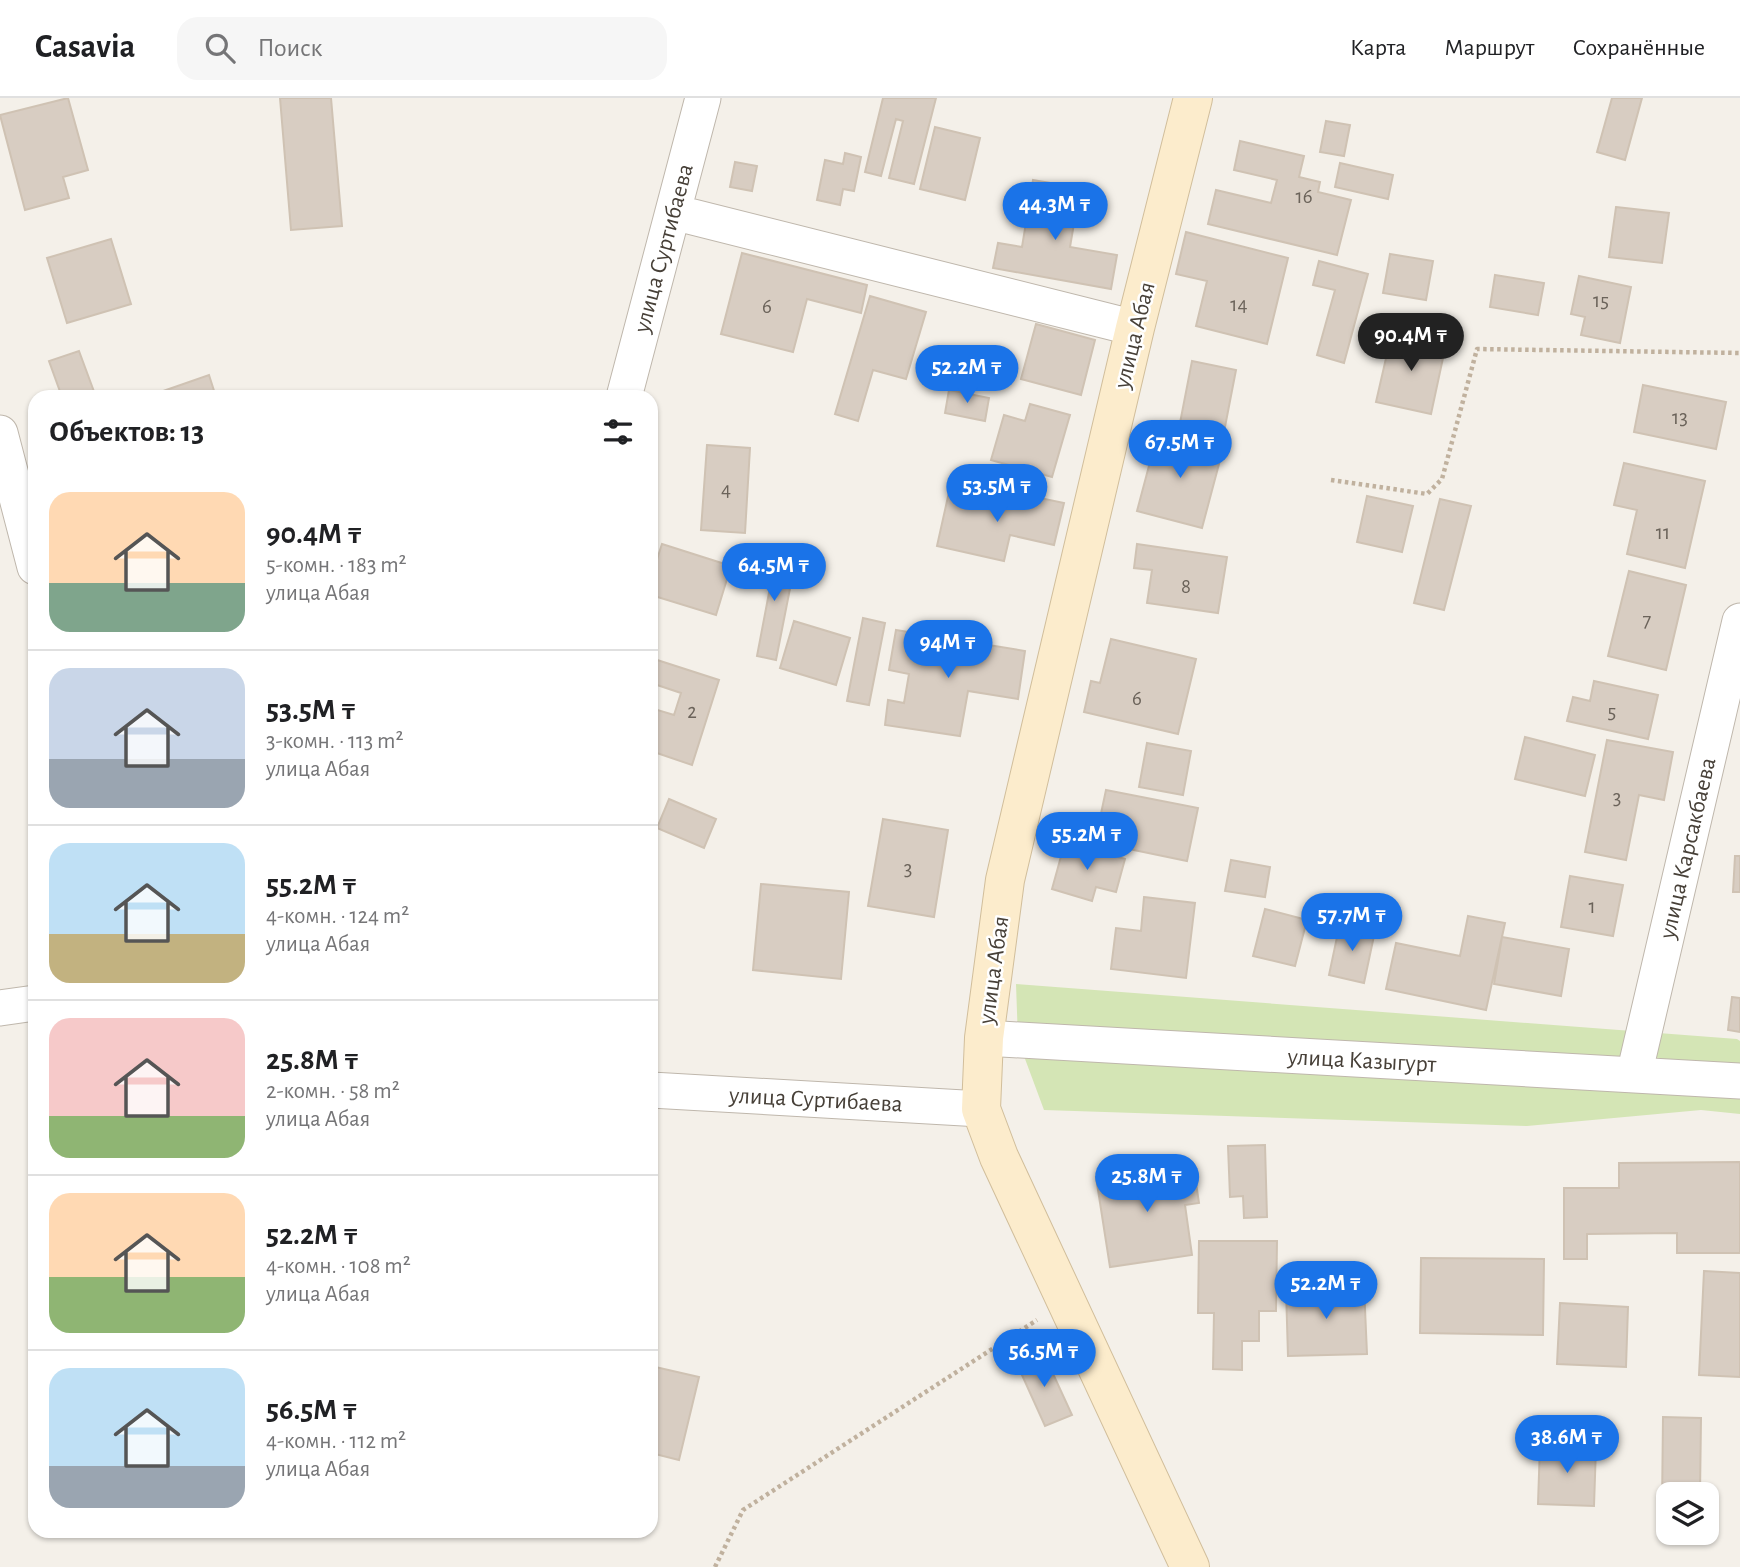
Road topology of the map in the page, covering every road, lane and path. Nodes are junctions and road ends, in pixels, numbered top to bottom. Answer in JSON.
{"nodes":[{"id":1,"x":703,"y":98,"type":"edge"},
{"id":2,"x":1193,"y":98,"type":"edge"},
{"id":3,"x":673,"y":212,"type":"junction"},
{"id":4,"x":1135,"y":328,"type":"junction"},
{"id":5,"x":1740,"y":353,"type":"edge"},
{"id":6,"x":626,"y":390,"type":"edge"},
{"id":7,"x":0,"y":432,"type":"edge"},
{"id":8,"x":1331,"y":480,"type":"dead end"},
{"id":9,"x":28,"y":540,"type":"edge"},
{"id":10,"x":1740,"y":621,"type":"edge"},
{"id":11,"x":28,"y":1004,"type":"edge"},
{"id":12,"x":0,"y":1008,"type":"edge"},
{"id":13,"x":984,"y":1038,"type":"junction"},
{"id":14,"x":1634,"y":1075,"type":"junction"},
{"id":15,"x":1740,"y":1081,"type":"edge"},
{"id":16,"x":658,"y":1090,"type":"edge"},
{"id":17,"x":981,"y":1109,"type":"junction"},
{"id":18,"x":1067,"y":1301,"type":"junction"},
{"id":19,"x":715,"y":1567,"type":"edge"},
{"id":20,"x":1190,"y":1567,"type":"edge"}],
"edges":[{"from":1,"to":3,"type":"street","name":"улица Суртибаева"},
{"from":2,"to":4,"type":"street","name":"улица Абая"},
{"from":3,"to":4,"type":"street"},
{"from":3,"to":6,"type":"street","name":"улица Суртибаева"},
{"from":4,"to":13,"type":"street","name":"улица Абая"},
{"from":5,"to":8,"type":"path"},
{"from":7,"to":9,"type":"street"},
{"from":10,"to":14,"type":"street","name":"улица Карсакбаева"},
{"from":11,"to":12,"type":"street"},
{"from":13,"to":14,"type":"street","name":"улица Казыгурт"},
{"from":13,"to":17,"type":"street","name":"улица Абая"},
{"from":14,"to":15,"type":"street","name":"улица Казыгурт"},
{"from":16,"to":17,"type":"street","name":"улица Суртибаева"},
{"from":17,"to":18,"type":"street","name":"улица Абая"},
{"from":18,"to":19,"type":"path"},
{"from":18,"to":20,"type":"street","name":"улица Абая"}]}
